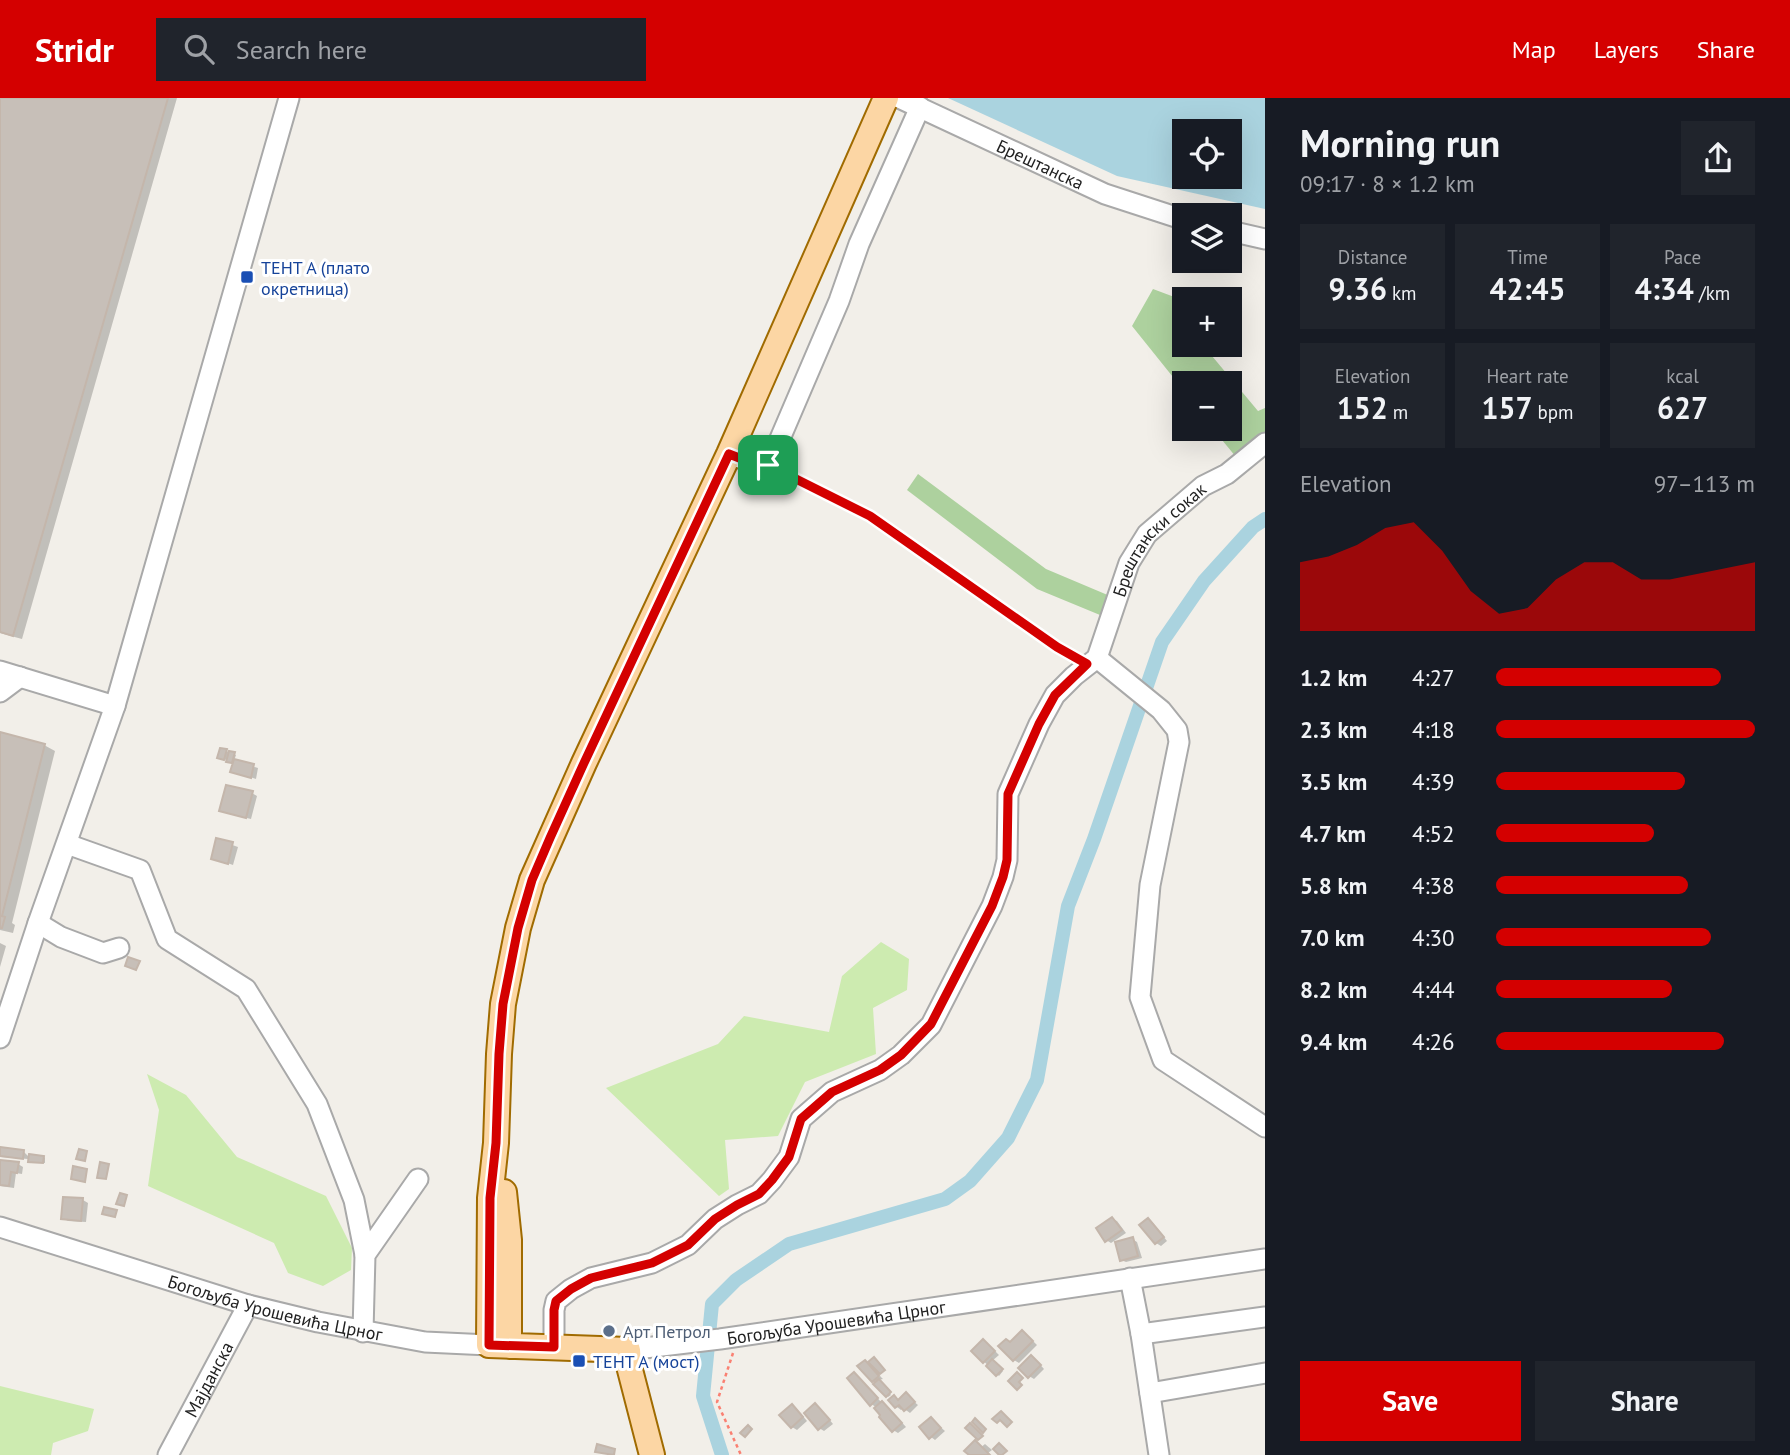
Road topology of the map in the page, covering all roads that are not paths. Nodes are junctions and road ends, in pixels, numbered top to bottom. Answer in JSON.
{"nodes":[{"id":1,"x":289,"y":98,"type":"edge"},
{"id":2,"x":889,"y":102,"type":"edge"},
{"id":3,"x":920,"y":107,"type":"junction"},
{"id":4,"x":1172,"y":216,"type":"edge"},
{"id":5,"x":1242,"y":233,"type":"edge"},
{"id":6,"x":1265,"y":239,"type":"edge"},
{"id":7,"x":1265,"y":443,"type":"edge"},
{"id":8,"x":729,"y":454,"type":"junction"},
{"id":9,"x":1092,"y":661,"type":"junction"},
{"id":10,"x":0,"y":671,"type":"edge"},
{"id":11,"x":20,"y":677,"type":"junction"},
{"id":12,"x":0,"y":692,"type":"edge"},
{"id":13,"x":115,"y":706,"type":"junction"},
{"id":14,"x":67,"y":844,"type":"junction"},
{"id":15,"x":38,"y":923,"type":"junction"},
{"id":16,"x":119,"y":948,"type":"dead end"},
{"id":17,"x":0,"y":1038,"type":"edge"},
{"id":18,"x":1265,"y":1127,"type":"edge"},
{"id":19,"x":418,"y":1179,"type":"dead end"},
{"id":20,"x":0,"y":1227,"type":"edge"},
{"id":21,"x":365,"y":1255,"type":"junction"},
{"id":22,"x":1265,"y":1259,"type":"edge"},
{"id":23,"x":1130,"y":1278,"type":"junction"},
{"id":24,"x":248,"y":1305,"type":"junction"},
{"id":25,"x":1265,"y":1317,"type":"edge"},
{"id":26,"x":363,"y":1332,"type":"junction"},
{"id":27,"x":1141,"y":1334,"type":"junction"},
{"id":28,"x":499,"y":1345,"type":"junction"},
{"id":29,"x":554,"y":1347,"type":"junction"},
{"id":30,"x":628,"y":1350,"type":"junction"},
{"id":31,"x":1265,"y":1373,"type":"edge"},
{"id":32,"x":1150,"y":1393,"type":"junction"},
{"id":33,"x":167,"y":1455,"type":"edge"},
{"id":34,"x":652,"y":1455,"type":"edge"},
{"id":35,"x":1159,"y":1455,"type":"edge"}],
"edges":[{"from":1,"to":13,"type":"street"},
{"from":2,"to":3,"type":"street","name":"Брештанска"},
{"from":2,"to":8,"type":"main road"},
{"from":3,"to":4,"type":"street","name":"Брештанска"},
{"from":3,"to":8,"type":"street"},
{"from":5,"to":6,"type":"street"},
{"from":7,"to":9,"type":"street","name":"Брештански сокак"},
{"from":8,"to":28,"type":"main road"},
{"from":9,"to":18,"type":"street"},
{"from":9,"to":29,"type":"street"},
{"from":10,"to":11,"type":"street"},
{"from":11,"to":12,"type":"street"},
{"from":11,"to":13,"type":"street"},
{"from":13,"to":14,"type":"street"},
{"from":14,"to":15,"type":"street"},
{"from":14,"to":21,"type":"street"},
{"from":15,"to":16,"type":"street"},
{"from":15,"to":17,"type":"street"},
{"from":19,"to":21,"type":"street"},
{"from":20,"to":24,"type":"street","name":"Богољуба Урошевића Црног"},
{"from":21,"to":26,"type":"street"},
{"from":22,"to":23,"type":"street","name":"Богољуба Урошевића Црног"},
{"from":23,"to":27,"type":"street"},
{"from":23,"to":30,"type":"street","name":"Богољуба Урошевића Црног"},
{"from":24,"to":26,"type":"street","name":"Богољуба Урошевића Црног"},
{"from":24,"to":33,"type":"street","name":"Мајданска"},
{"from":25,"to":27,"type":"street"},
{"from":26,"to":28,"type":"street","name":"Богољуба Урошевића Црног"},
{"from":27,"to":32,"type":"street"},
{"from":28,"to":29,"type":"main road","name":"Богољуба Урошевића Црног"},
{"from":29,"to":30,"type":"main road","name":"Богољуба Урошевића Црног"},
{"from":30,"to":34,"type":"main road"},
{"from":31,"to":32,"type":"street"},
{"from":32,"to":35,"type":"street"}]}
